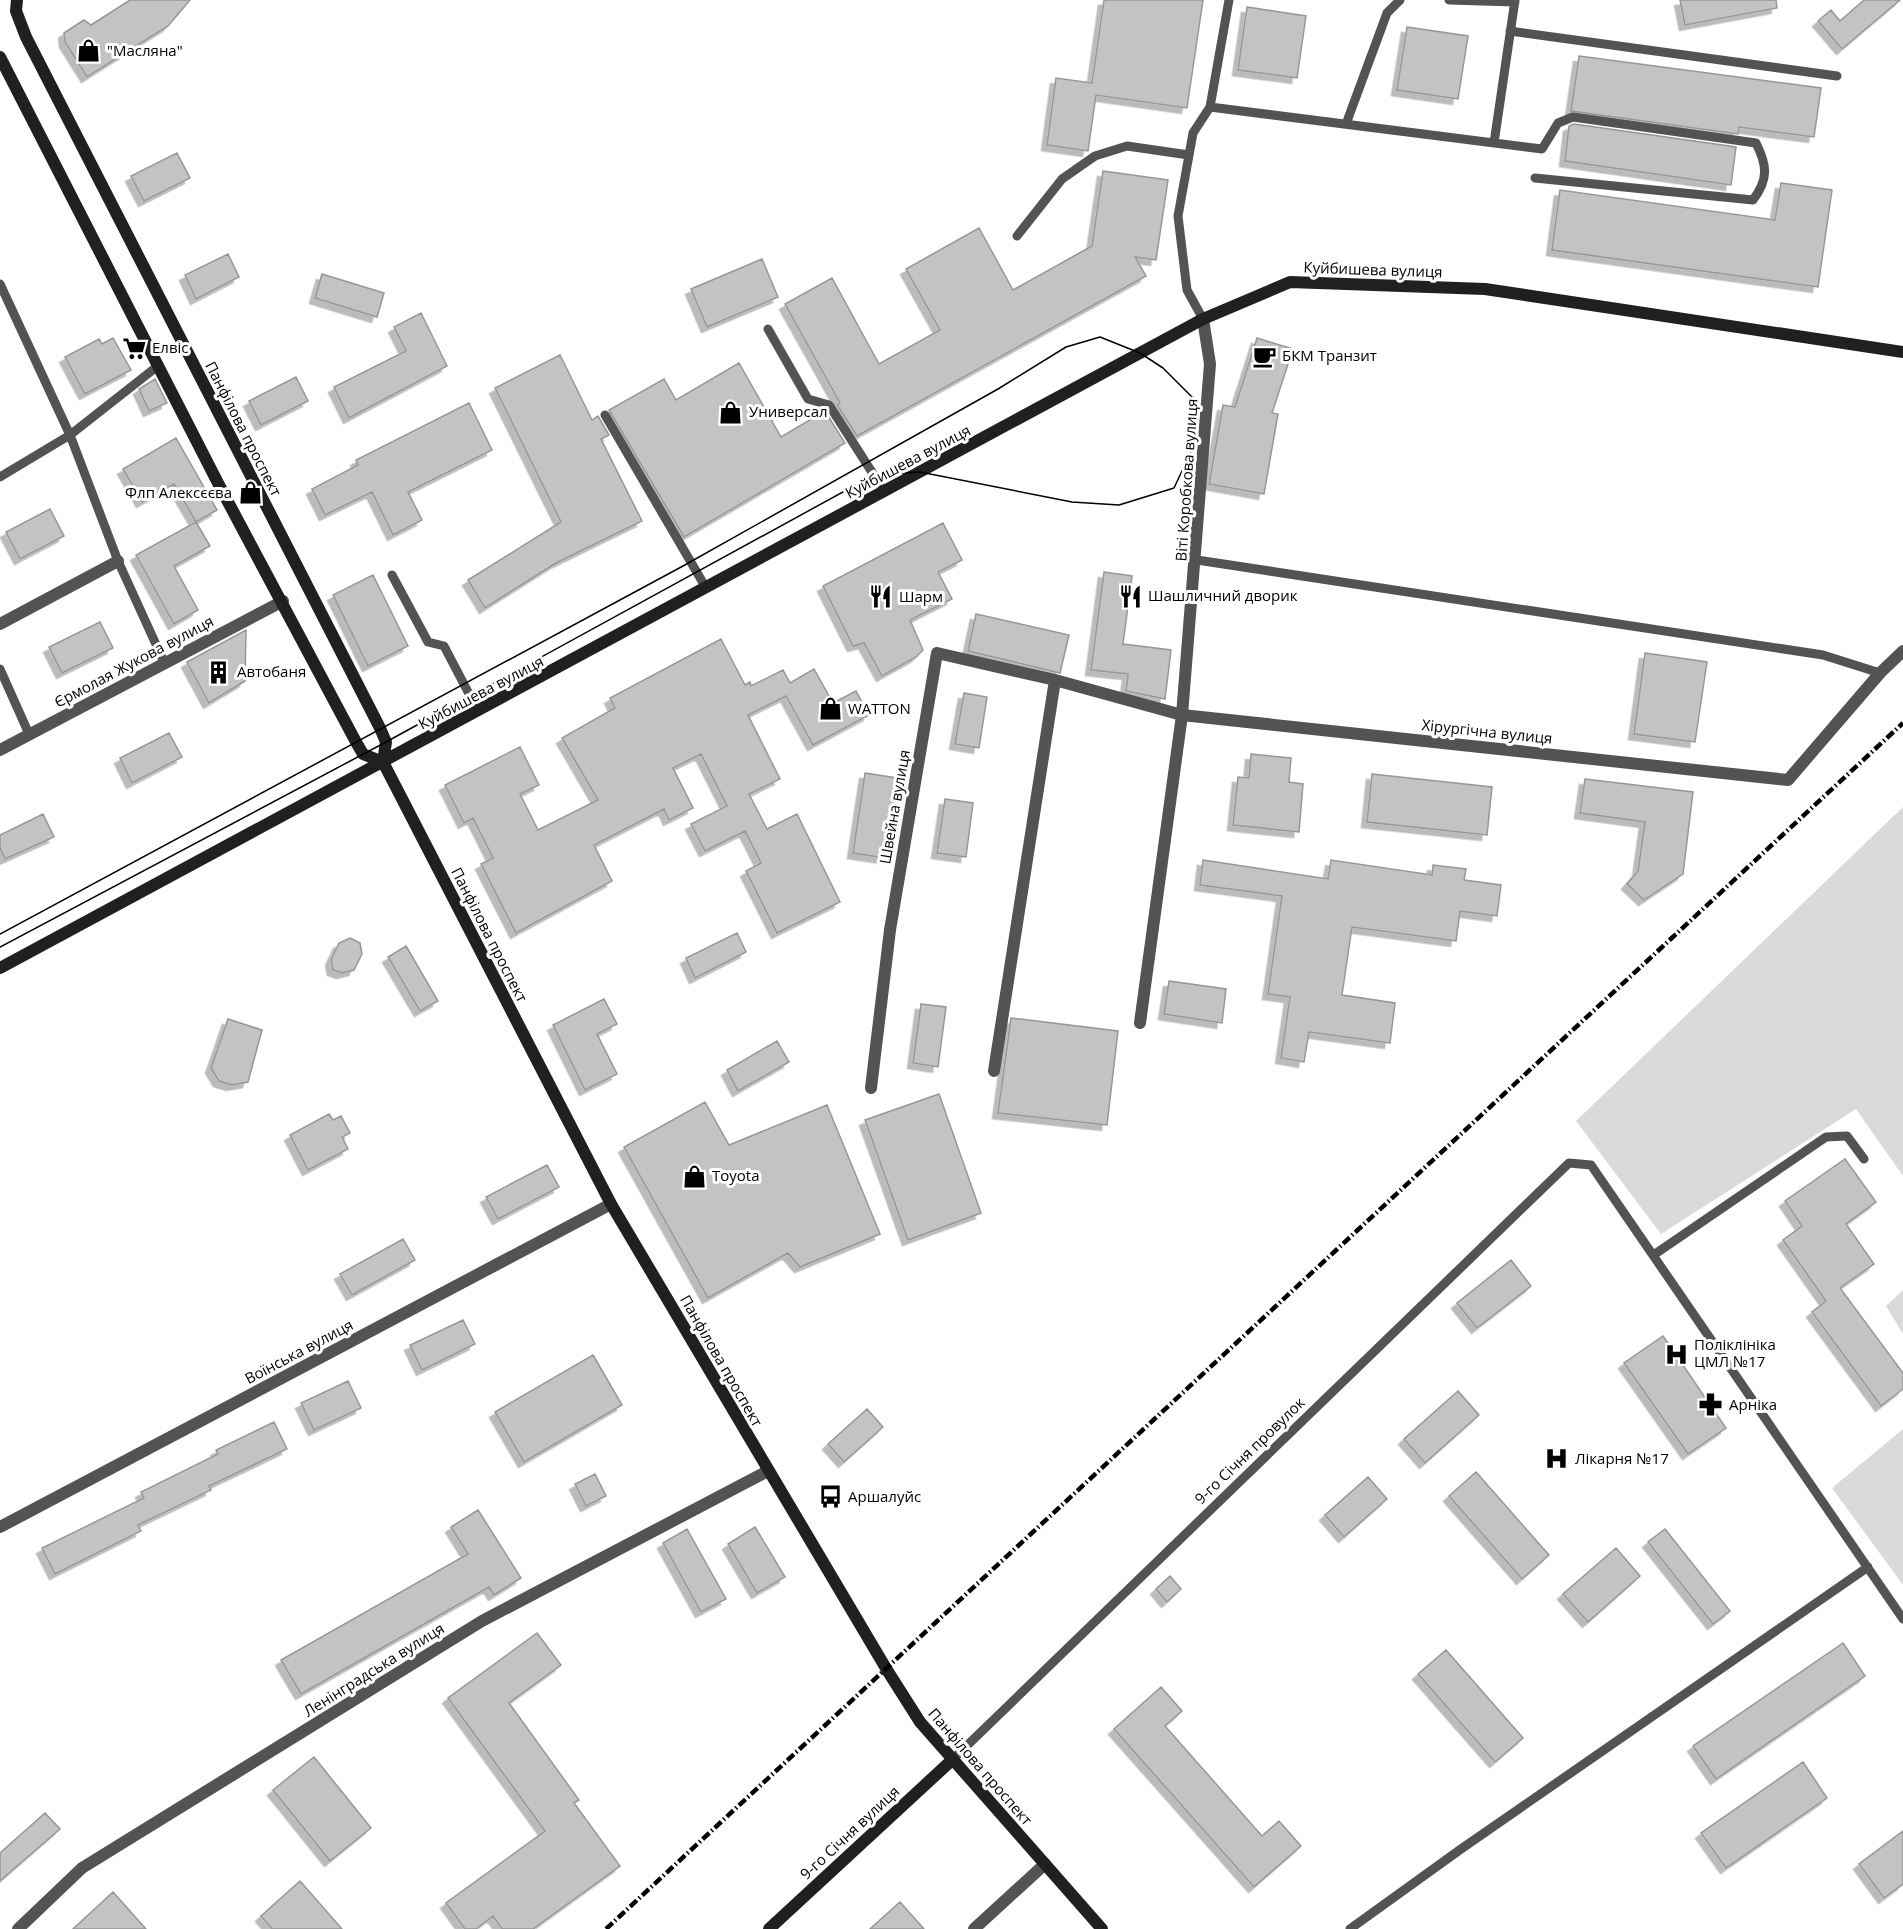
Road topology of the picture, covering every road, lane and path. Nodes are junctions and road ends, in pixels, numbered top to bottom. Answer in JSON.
{"nodes":[{"id":1,"x":17,"y":0,"type":"edge"},
{"id":2,"x":1229,"y":0,"type":"edge"},
{"id":3,"x":1400,"y":0,"type":"edge"},
{"id":4,"x":1449,"y":0,"type":"edge"},
{"id":5,"x":1515,"y":1,"type":"edge"},
{"id":6,"x":1510,"y":31,"type":"junction"},
{"id":7,"x":0,"y":57,"type":"edge"},
{"id":8,"x":1837,"y":76,"type":"dead end"},
{"id":9,"x":1210,"y":107,"type":"junction"},
{"id":10,"x":1346,"y":124,"type":"junction"},
{"id":11,"x":1494,"y":143,"type":"junction"},
{"id":12,"x":1189,"y":155,"type":"junction"},
{"id":13,"x":1535,"y":178,"type":"dead end"},
{"id":14,"x":1017,"y":236,"type":"dead end"},
{"id":15,"x":0,"y":284,"type":"edge"},
{"id":16,"x":1203,"y":319,"type":"junction"},
{"id":17,"x":768,"y":329,"type":"dead end"},
{"id":18,"x":1903,"y":352,"type":"edge"},
{"id":19,"x":159,"y":365,"type":"junction"},
{"id":20,"x":605,"y":415,"type":"dead end"},
{"id":21,"x":70,"y":435,"type":"junction"},
{"id":22,"x":0,"y":477,"type":"edge"},
{"id":23,"x":884,"y":492,"type":"junction"},
{"id":24,"x":1197,"y":560,"type":"junction"},
{"id":25,"x":118,"y":561,"type":"junction"},
{"id":26,"x":392,"y":575,"type":"dead end"},
{"id":27,"x":705,"y":588,"type":"junction"},
{"id":28,"x":283,"y":601,"type":"junction"},
{"id":29,"x":0,"y":624,"type":"edge"},
{"id":30,"x":1903,"y":651,"type":"edge"},
{"id":31,"x":164,"y":662,"type":"junction"},
{"id":32,"x":0,"y":669,"type":"edge"},
{"id":33,"x":1880,"y":673,"type":"junction"},
{"id":34,"x":1055,"y":680,"type":"junction"},
{"id":35,"x":478,"y":711,"type":"junction"},
{"id":36,"x":1182,"y":715,"type":"junction"},
{"id":37,"x":29,"y":734,"type":"junction"},
{"id":38,"x":0,"y":750,"type":"edge"},
{"id":39,"x":383,"y":762,"type":"junction"},
{"id":40,"x":0,"y":968,"type":"edge"},
{"id":41,"x":1140,"y":1023,"type":"dead end"},
{"id":42,"x":994,"y":1071,"type":"dead end"},
{"id":43,"x":871,"y":1088,"type":"dead end"},
{"id":44,"x":1864,"y":1159,"type":"dead end"},
{"id":45,"x":611,"y":1204,"type":"junction"},
{"id":46,"x":1655,"y":1254,"type":"junction"},
{"id":47,"x":768,"y":1471,"type":"junction"},
{"id":48,"x":0,"y":1527,"type":"edge"},
{"id":49,"x":1868,"y":1567,"type":"junction"},
{"id":50,"x":1903,"y":1619,"type":"edge"},
{"id":51,"x":952,"y":1760,"type":"junction"},
{"id":52,"x":1045,"y":1864,"type":"junction"},
{"id":53,"x":18,"y":1929,"type":"edge"},
{"id":54,"x":769,"y":1929,"type":"edge"},
{"id":55,"x":974,"y":1929,"type":"edge"},
{"id":56,"x":1102,"y":1929,"type":"edge"},
{"id":57,"x":1350,"y":1929,"type":"edge"}],
"edges":[{"from":1,"to":39,"type":"main road","name":"Панфілова проспект"},
{"from":2,"to":9,"type":"lane"},
{"from":3,"to":10,"type":"lane"},
{"from":4,"to":5,"type":"lane"},
{"from":5,"to":6,"type":"lane"},
{"from":6,"to":8,"type":"lane"},
{"from":6,"to":11,"type":"lane"},
{"from":7,"to":19,"type":"main road"},
{"from":9,"to":10,"type":"lane"},
{"from":9,"to":12,"type":"lane"},
{"from":10,"to":11,"type":"lane"},
{"from":11,"to":13,"type":"lane"},
{"from":12,"to":14,"type":"lane"},
{"from":12,"to":16,"type":"lane"},
{"from":15,"to":21,"type":"lane"},
{"from":16,"to":18,"type":"main road","name":"Куйбишева вулиця"},
{"from":16,"to":23,"type":"main road","name":"Куйбишева вулиця"},
{"from":16,"to":24,"type":"street","name":"Віті Коробкова вулиця"},
{"from":17,"to":23,"type":"lane"},
{"from":19,"to":21,"type":"lane"},
{"from":19,"to":28,"type":"main road"},
{"from":20,"to":27,"type":"lane"},
{"from":21,"to":22,"type":"lane"},
{"from":21,"to":25,"type":"lane"},
{"from":23,"to":27,"type":"main road","name":"Куйбишева вулиця"},
{"from":24,"to":33,"type":"lane"},
{"from":24,"to":36,"type":"street","name":"Віті Коробкова вулиця"},
{"from":25,"to":29,"type":"street"},
{"from":25,"to":31,"type":"lane"},
{"from":26,"to":35,"type":"lane"},
{"from":27,"to":35,"type":"main road","name":"Куйбишева вулиця"},
{"from":28,"to":31,"type":"street","name":"Єрмолая Жукова вулиця"},
{"from":28,"to":39,"type":"main road"},
{"from":30,"to":33,"type":"street"},
{"from":31,"to":37,"type":"street","name":"Єрмолая Жукова вулиця"},
{"from":32,"to":37,"type":"lane"},
{"from":33,"to":36,"type":"street","name":"Хірургічна вулиця"},
{"from":34,"to":36,"type":"street","name":"Швейна вулиця"},
{"from":34,"to":42,"type":"street"},
{"from":34,"to":43,"type":"street","name":"Швейна вулиця"},
{"from":35,"to":39,"type":"main road","name":"Куйбишева вулиця"},
{"from":36,"to":41,"type":"street"},
{"from":37,"to":38,"type":"street","name":"Єрмолая Жукова вулиця"},
{"from":39,"to":40,"type":"main road","name":"Куйбишева вулиця"},
{"from":39,"to":45,"type":"main road","name":"Панфілова проспект"},
{"from":44,"to":46,"type":"lane"},
{"from":45,"to":47,"type":"main road","name":"Панфілова проспект"},
{"from":45,"to":48,"type":"street","name":"Воїнська вулиця"},
{"from":46,"to":49,"type":"lane"},
{"from":46,"to":51,"type":"lane","name":"9-го Січня провулок"},
{"from":47,"to":51,"type":"main road","name":"Панфілова проспект"},
{"from":47,"to":53,"type":"street","name":"Ленінградська вулиця"},
{"from":49,"to":50,"type":"lane"},
{"from":49,"to":57,"type":"lane"},
{"from":51,"to":52,"type":"main road","name":"Панфілова проспект"},
{"from":51,"to":54,"type":"main road","name":"9-го Січня вулиця"},
{"from":52,"to":55,"type":"street"},
{"from":52,"to":56,"type":"main road","name":"Панфілова проспект"}]}
